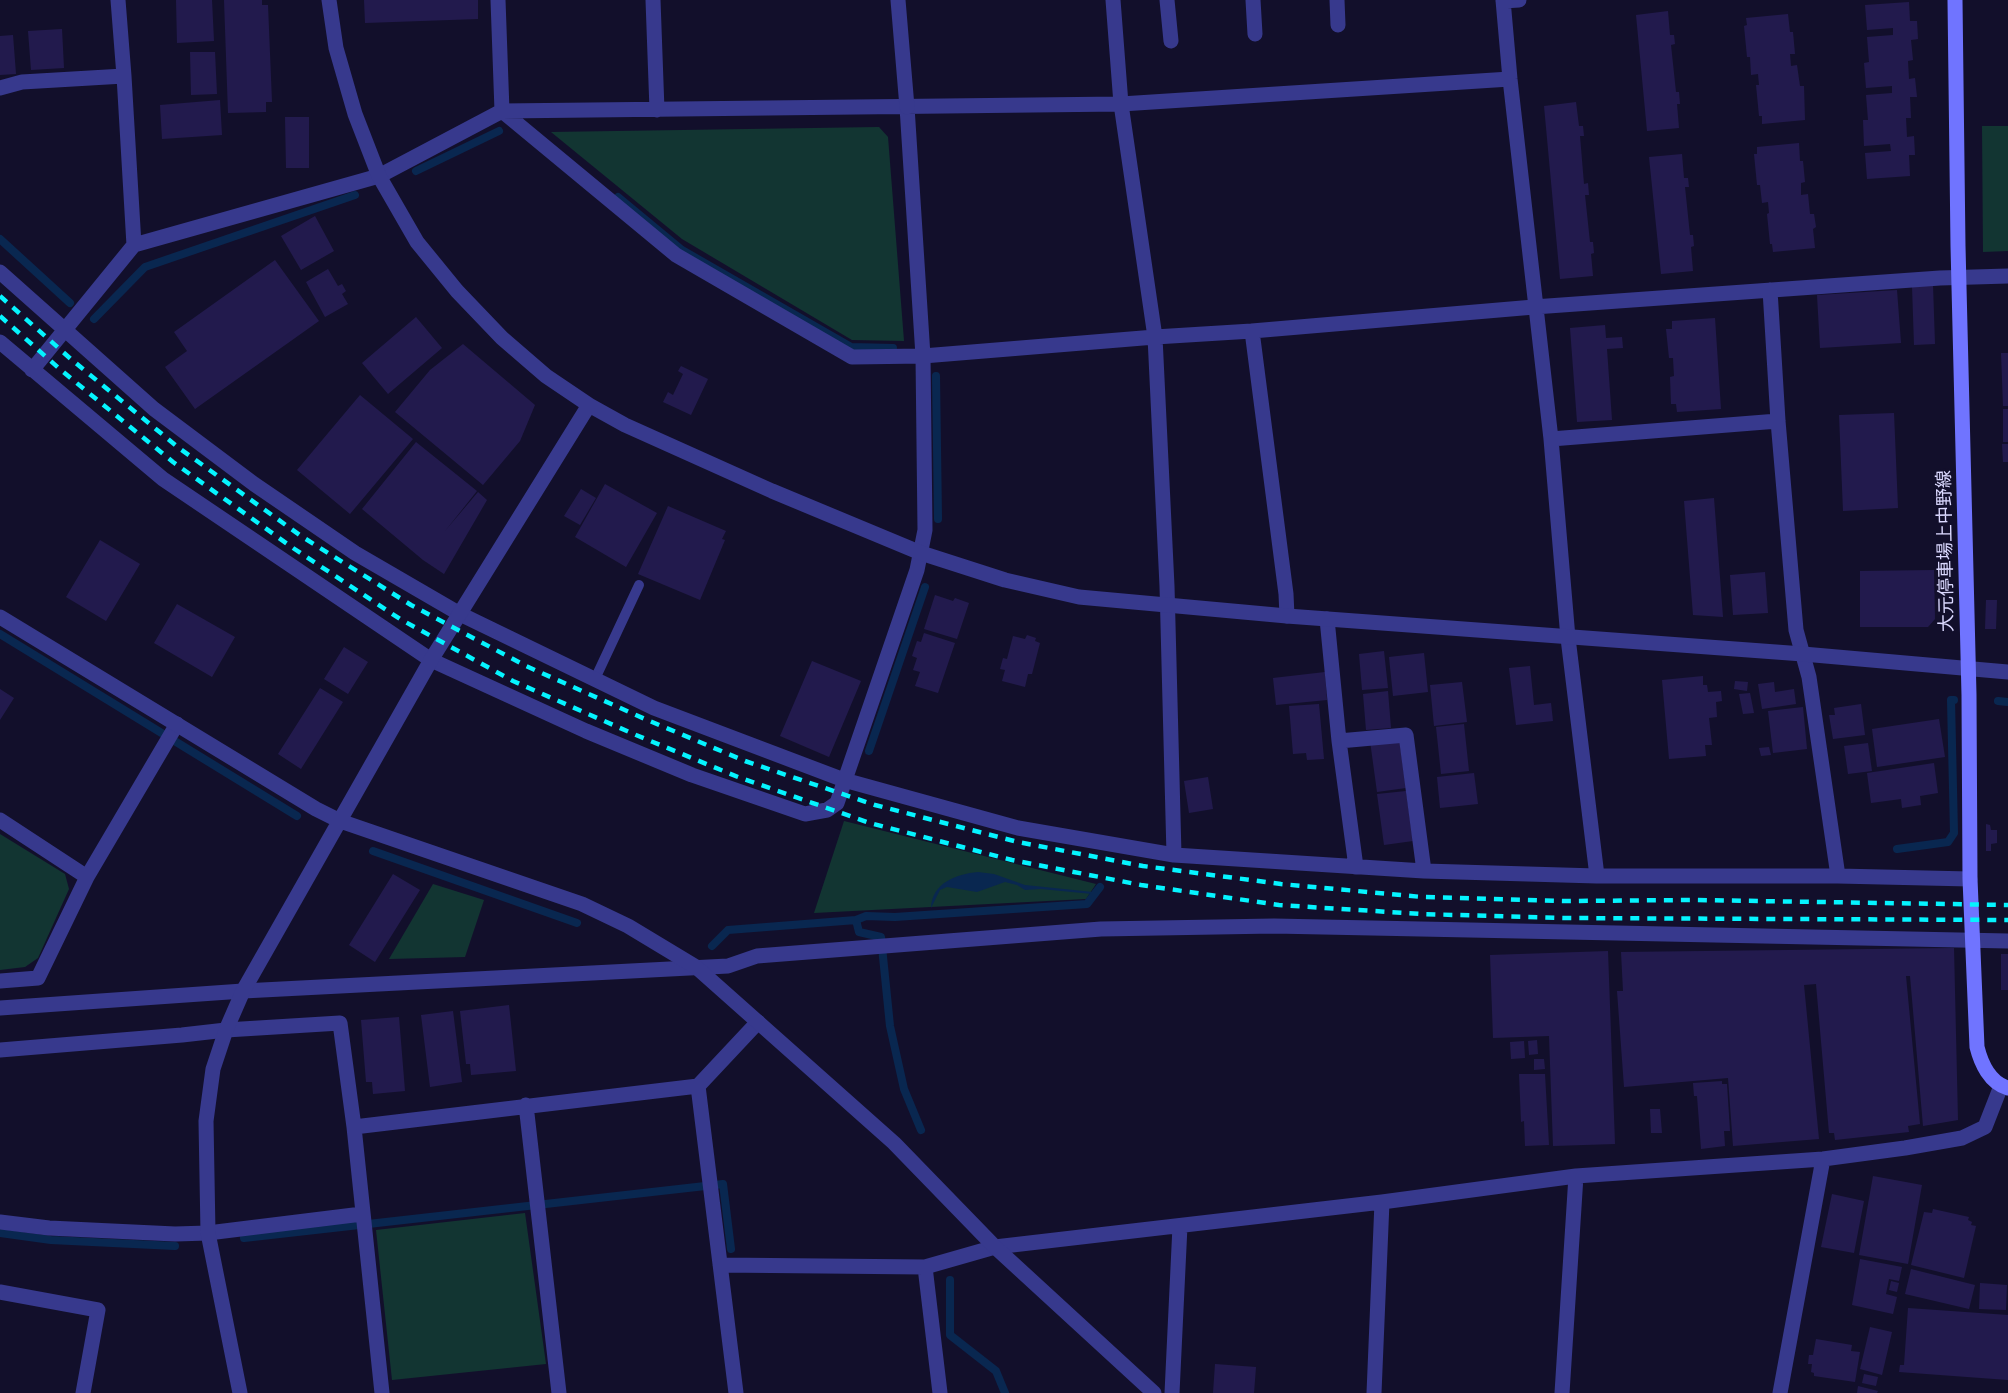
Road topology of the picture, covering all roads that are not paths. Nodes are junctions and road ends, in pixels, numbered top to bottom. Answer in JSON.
{"nodes":[{"id":1,"x":118,"y":0,"type":"edge"},
{"id":2,"x":329,"y":0,"type":"edge"},
{"id":3,"x":498,"y":0,"type":"edge"},
{"id":4,"x":653,"y":0,"type":"edge"},
{"id":5,"x":898,"y":0,"type":"edge"},
{"id":6,"x":1113,"y":0,"type":"edge"},
{"id":7,"x":1167,"y":0,"type":"edge"},
{"id":8,"x":1253,"y":0,"type":"edge"},
{"id":9,"x":1336,"y":0,"type":"edge"},
{"id":10,"x":1519,"y":0,"type":"edge"},
{"id":11,"x":1955,"y":0,"type":"edge"},
{"id":12,"x":1503,"y":1,"type":"edge"},
{"id":13,"x":1338,"y":25,"type":"dead end"},
{"id":14,"x":1255,"y":34,"type":"dead end"},
{"id":15,"x":1171,"y":41,"type":"dead end"},
{"id":16,"x":124,"y":76,"type":"junction"},
{"id":17,"x":1510,"y":79,"type":"junction"},
{"id":18,"x":0,"y":87,"type":"edge"},
{"id":19,"x":1121,"y":104,"type":"junction"},
{"id":20,"x":907,"y":107,"type":"junction"},
{"id":21,"x":657,"y":110,"type":"junction"},
{"id":22,"x":502,"y":111,"type":"junction"},
{"id":23,"x":379,"y":176,"type":"junction"},
{"id":24,"x":134,"y":245,"type":"junction"},
{"id":25,"x":0,"y":272,"type":"edge"},
{"id":26,"x":2008,"y":276,"type":"edge"},
{"id":27,"x":1959,"y":278,"type":"junction"},
{"id":28,"x":1770,"y":290,"type":"junction"},
{"id":29,"x":1534,"y":307,"type":"junction"},
{"id":30,"x":64,"y":331,"type":"junction"},
{"id":31,"x":1252,"y":331,"type":"junction"},
{"id":32,"x":1155,"y":336,"type":"junction"},
{"id":33,"x":0,"y":342,"type":"edge"},
{"id":34,"x":923,"y":356,"type":"junction"},
{"id":35,"x":32,"y":370,"type":"junction"},
{"id":36,"x":589,"y":405,"type":"junction"},
{"id":37,"x":1778,"y":421,"type":"junction"},
{"id":38,"x":1551,"y":439,"type":"junction"},
{"id":39,"x":921,"y":553,"type":"junction"},
{"id":40,"x":639,"y":585,"type":"dead end"},
{"id":41,"x":1167,"y":607,"type":"junction"},
{"id":42,"x":460,"y":614,"type":"junction"},
{"id":43,"x":1287,"y":616,"type":"junction"},
{"id":44,"x":0,"y":617,"type":"edge"},
{"id":45,"x":1327,"y":619,"type":"junction"},
{"id":46,"x":1568,"y":638,"type":"junction"},
{"id":47,"x":1803,"y":654,"type":"junction"},
{"id":48,"x":431,"y":660,"type":"junction"},
{"id":49,"x":1968,"y":669,"type":"junction"},
{"id":50,"x":2008,"y":672,"type":"edge"},
{"id":51,"x":595,"y":679,"type":"junction"},
{"id":52,"x":172,"y":733,"type":"junction"},
{"id":53,"x":1339,"y":741,"type":"junction"},
{"id":54,"x":844,"y":780,"type":"junction"},
{"id":55,"x":0,"y":820,"type":"edge"},
{"id":56,"x":340,"y":821,"type":"junction"},
{"id":57,"x":1174,"y":855,"type":"junction"},
{"id":58,"x":1356,"y":867,"type":"junction"},
{"id":59,"x":1424,"y":871,"type":"junction"},
{"id":60,"x":87,"y":876,"type":"junction"},
{"id":61,"x":1597,"y":876,"type":"junction"},
{"id":62,"x":1838,"y":876,"type":"junction"},
{"id":63,"x":1970,"y":879,"type":"junction"},
{"id":64,"x":1973,"y":940,"type":"junction"},
{"id":65,"x":2008,"y":941,"type":"edge"},
{"id":66,"x":696,"y":967,"type":"junction"},
{"id":67,"x":0,"y":981,"type":"edge"},
{"id":68,"x":243,"y":991,"type":"junction"},
{"id":69,"x":0,"y":1008,"type":"edge"},
{"id":70,"x":758,"y":1022,"type":"junction"},
{"id":71,"x":226,"y":1030,"type":"junction"},
{"id":72,"x":0,"y":1050,"type":"edge"},
{"id":73,"x":698,"y":1086,"type":"junction"},
{"id":74,"x":2004,"y":1087,"type":"edge"},
{"id":75,"x":525,"y":1105,"type":"junction"},
{"id":76,"x":354,"y":1127,"type":"junction"},
{"id":77,"x":1823,"y":1159,"type":"junction"},
{"id":78,"x":1576,"y":1176,"type":"junction"},
{"id":79,"x":1382,"y":1202,"type":"junction"},
{"id":80,"x":0,"y":1222,"type":"edge"},
{"id":81,"x":363,"y":1222,"type":"junction"},
{"id":82,"x":1180,"y":1226,"type":"junction"},
{"id":83,"x":208,"y":1233,"type":"junction"},
{"id":84,"x":995,"y":1247,"type":"junction"},
{"id":85,"x":720,"y":1265,"type":"junction"},
{"id":86,"x":925,"y":1266,"type":"junction"},
{"id":87,"x":0,"y":1292,"type":"edge"},
{"id":88,"x":83,"y":1393,"type":"edge"},
{"id":89,"x":240,"y":1393,"type":"edge"},
{"id":90,"x":382,"y":1393,"type":"edge"},
{"id":91,"x":559,"y":1393,"type":"edge"},
{"id":92,"x":736,"y":1393,"type":"edge"},
{"id":93,"x":940,"y":1393,"type":"edge"},
{"id":94,"x":1154,"y":1393,"type":"edge"},
{"id":95,"x":1172,"y":1393,"type":"edge"},
{"id":96,"x":1374,"y":1393,"type":"edge"},
{"id":97,"x":1562,"y":1393,"type":"edge"},
{"id":98,"x":1780,"y":1393,"type":"edge"}],
"edges":[{"from":1,"to":16,"type":"street"},
{"from":2,"to":23,"type":"street"},
{"from":3,"to":22,"type":"street"},
{"from":4,"to":21,"type":"street"},
{"from":5,"to":20,"type":"street"},
{"from":6,"to":19,"type":"street"},
{"from":7,"to":15,"type":"street"},
{"from":8,"to":14,"type":"street"},
{"from":9,"to":13,"type":"street"},
{"from":10,"to":12,"type":"street"},
{"from":11,"to":27,"type":"main road","name":"大元停車場上中野線"},
{"from":12,"to":17,"type":"street"},
{"from":16,"to":18,"type":"street"},
{"from":16,"to":24,"type":"street"},
{"from":17,"to":19,"type":"street"},
{"from":17,"to":29,"type":"street"},
{"from":19,"to":20,"type":"street"},
{"from":19,"to":32,"type":"street"},
{"from":20,"to":21,"type":"street"},
{"from":20,"to":34,"type":"street"},
{"from":21,"to":22,"type":"street"},
{"from":22,"to":23,"type":"street"},
{"from":22,"to":34,"type":"street"},
{"from":23,"to":24,"type":"street"},
{"from":23,"to":36,"type":"street"},
{"from":24,"to":30,"type":"street"},
{"from":25,"to":30,"type":"street"},
{"from":26,"to":27,"type":"street"},
{"from":27,"to":28,"type":"street"},
{"from":27,"to":49,"type":"main road","name":"大元停車場上中野線"},
{"from":28,"to":29,"type":"street"},
{"from":28,"to":37,"type":"street"},
{"from":29,"to":31,"type":"street"},
{"from":29,"to":38,"type":"street"},
{"from":30,"to":35,"type":"street"},
{"from":30,"to":42,"type":"street"},
{"from":31,"to":32,"type":"street"},
{"from":31,"to":43,"type":"street"},
{"from":32,"to":34,"type":"street"},
{"from":32,"to":41,"type":"street"},
{"from":33,"to":35,"type":"street"},
{"from":34,"to":39,"type":"street"},
{"from":35,"to":48,"type":"street"},
{"from":36,"to":39,"type":"street"},
{"from":36,"to":42,"type":"street"},
{"from":37,"to":38,"type":"street"},
{"from":37,"to":47,"type":"street"},
{"from":38,"to":46,"type":"street"},
{"from":39,"to":41,"type":"street"},
{"from":39,"to":54,"type":"street"},
{"from":40,"to":51,"type":"lane"},
{"from":41,"to":43,"type":"street"},
{"from":41,"to":57,"type":"street"},
{"from":42,"to":48,"type":"street"},
{"from":42,"to":51,"type":"street"},
{"from":43,"to":45,"type":"street"},
{"from":44,"to":52,"type":"street"},
{"from":45,"to":46,"type":"street"},
{"from":45,"to":53,"type":"street"},
{"from":46,"to":47,"type":"street"},
{"from":46,"to":61,"type":"street"},
{"from":47,"to":49,"type":"street"},
{"from":47,"to":62,"type":"street"},
{"from":48,"to":54,"type":"street"},
{"from":48,"to":56,"type":"street"},
{"from":49,"to":50,"type":"street"},
{"from":49,"to":63,"type":"main road","name":"大元停車場上中野線"},
{"from":51,"to":54,"type":"street"},
{"from":52,"to":56,"type":"street"},
{"from":52,"to":60,"type":"street"},
{"from":53,"to":58,"type":"street"},
{"from":53,"to":59,"type":"street"},
{"from":54,"to":57,"type":"street"},
{"from":55,"to":60,"type":"street"},
{"from":56,"to":66,"type":"street"},
{"from":56,"to":68,"type":"street"},
{"from":57,"to":58,"type":"street"},
{"from":58,"to":59,"type":"street"},
{"from":59,"to":61,"type":"street"},
{"from":60,"to":67,"type":"street"},
{"from":61,"to":62,"type":"street"},
{"from":62,"to":63,"type":"street"},
{"from":63,"to":64,"type":"main road","name":"大元停車場上中野線"},
{"from":64,"to":65,"type":"street"},
{"from":64,"to":66,"type":"street"},
{"from":64,"to":74,"type":"main road","name":"大元停車場上中野線"},
{"from":66,"to":68,"type":"street"},
{"from":66,"to":70,"type":"street"},
{"from":68,"to":69,"type":"street"},
{"from":68,"to":71,"type":"street"},
{"from":70,"to":73,"type":"street"},
{"from":70,"to":84,"type":"street"},
{"from":71,"to":72,"type":"street"},
{"from":71,"to":76,"type":"street"},
{"from":71,"to":83,"type":"street"},
{"from":73,"to":75,"type":"street"},
{"from":73,"to":85,"type":"street"},
{"from":74,"to":77,"type":"street"},
{"from":75,"to":76,"type":"street"},
{"from":75,"to":91,"type":"street"},
{"from":76,"to":81,"type":"street"},
{"from":77,"to":78,"type":"street"},
{"from":77,"to":98,"type":"street"},
{"from":78,"to":79,"type":"street"},
{"from":78,"to":97,"type":"street"},
{"from":79,"to":82,"type":"street"},
{"from":79,"to":96,"type":"street"},
{"from":80,"to":83,"type":"street"},
{"from":81,"to":83,"type":"street"},
{"from":81,"to":90,"type":"street"},
{"from":82,"to":84,"type":"street"},
{"from":82,"to":95,"type":"street"},
{"from":83,"to":89,"type":"street"},
{"from":84,"to":86,"type":"street"},
{"from":84,"to":94,"type":"street"},
{"from":85,"to":86,"type":"street"},
{"from":85,"to":92,"type":"street"},
{"from":86,"to":93,"type":"street"},
{"from":87,"to":88,"type":"street"}]}
